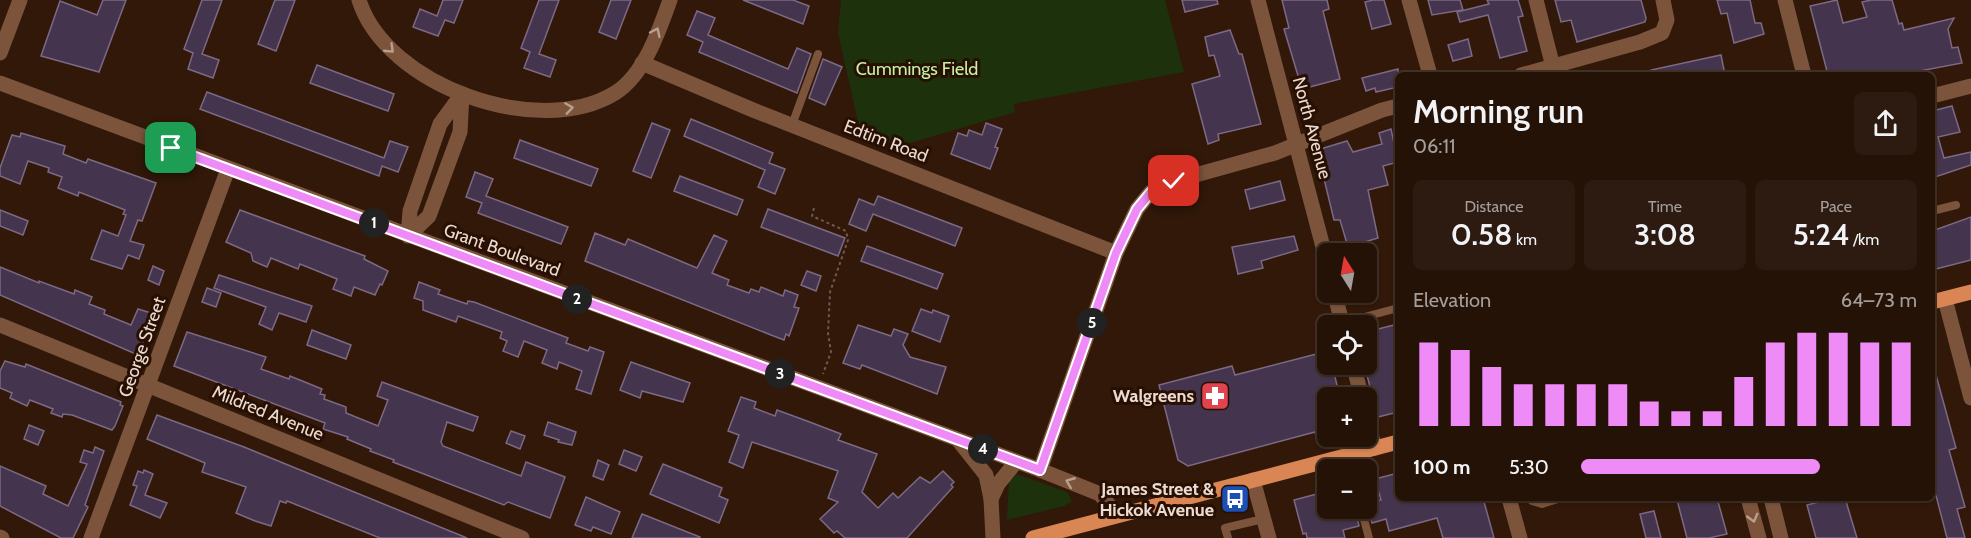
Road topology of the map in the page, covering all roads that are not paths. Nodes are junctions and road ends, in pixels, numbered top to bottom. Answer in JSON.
{"nodes":[{"id":1,"x":20,"y":0,"type":"edge"},
{"id":2,"x":359,"y":0,"type":"edge"},
{"id":3,"x":670,"y":0,"type":"edge"},
{"id":4,"x":1257,"y":0,"type":"edge"},
{"id":5,"x":1409,"y":0,"type":"edge"},
{"id":6,"x":1536,"y":0,"type":"edge"},
{"id":7,"x":1663,"y":0,"type":"edge"},
{"id":8,"x":1785,"y":0,"type":"edge"},
{"id":9,"x":0,"y":53,"type":"edge"},
{"id":10,"x":818,"y":54,"type":"dead end"},
{"id":11,"x":642,"y":63,"type":"junction"},
{"id":12,"x":1553,"y":67,"type":"junction"},
{"id":13,"x":1429,"y":72,"type":"edge"},
{"id":14,"x":1534,"y":72,"type":"edge"},
{"id":15,"x":1803,"y":72,"type":"edge"},
{"id":16,"x":0,"y":83,"type":"edge"},
{"id":17,"x":1971,"y":86,"type":"edge"},
{"id":18,"x":462,"y":94,"type":"junction"},
{"id":19,"x":1935,"y":95,"type":"edge"},
{"id":20,"x":1395,"y":107,"type":"edge"},
{"id":21,"x":792,"y":125,"type":"junction"},
{"id":22,"x":1296,"y":143,"type":"junction"},
{"id":23,"x":228,"y":169,"type":"junction"},
{"id":24,"x":1956,"y":205,"type":"dead end"},
{"id":25,"x":1935,"y":210,"type":"edge"},
{"id":26,"x":408,"y":236,"type":"junction"},
{"id":27,"x":1322,"y":243,"type":"edge"},
{"id":28,"x":1116,"y":253,"type":"junction"},
{"id":29,"x":1971,"y":292,"type":"edge"},
{"id":30,"x":1936,"y":299,"type":"edge"},
{"id":31,"x":1395,"y":309,"type":"edge"},
{"id":32,"x":1374,"y":315,"type":"edge"},
{"id":33,"x":0,"y":325,"type":"edge"},
{"id":34,"x":148,"y":385,"type":"junction"},
{"id":35,"x":1971,"y":398,"type":"edge"},
{"id":36,"x":959,"y":441,"type":"junction"},
{"id":37,"x":1395,"y":443,"type":"edge"},
{"id":38,"x":1375,"y":448,"type":"joint"},
{"id":39,"x":1356,"y":459,"type":"edge"},
{"id":40,"x":1016,"y":462,"type":"junction"},
{"id":41,"x":1317,"y":469,"type":"edge"},
{"id":42,"x":1040,"y":470,"type":"junction"},
{"id":43,"x":1253,"y":480,"type":"junction"},
{"id":44,"x":991,"y":499,"type":"junction"},
{"id":45,"x":1534,"y":501,"type":"edge"},
{"id":46,"x":1550,"y":501,"type":"edge"},
{"id":47,"x":1749,"y":501,"type":"edge"},
{"id":48,"x":1772,"y":501,"type":"edge"},
{"id":49,"x":1510,"y":502,"type":"edge"},
{"id":50,"x":1117,"y":515,"type":"junction"},
{"id":51,"x":1263,"y":519,"type":"junction"},
{"id":52,"x":1364,"y":519,"type":"edge"},
{"id":53,"x":91,"y":538,"type":"edge"},
{"id":54,"x":522,"y":538,"type":"edge"},
{"id":55,"x":993,"y":538,"type":"edge"},
{"id":56,"x":1033,"y":538,"type":"edge"},
{"id":57,"x":1228,"y":538,"type":"edge"},
{"id":58,"x":1269,"y":538,"type":"edge"},
{"id":59,"x":1370,"y":538,"type":"edge"},
{"id":60,"x":1520,"y":538,"type":"edge"},
{"id":61,"x":1758,"y":538,"type":"edge"},
{"id":62,"x":1781,"y":538,"type":"edge"}],
"edges":[{"from":1,"to":9,"type":"street"},
{"from":2,"to":18,"type":"street","one_way":true},
{"from":11,"to":3,"type":"street","one_way":true},
{"from":4,"to":22,"type":"street","name":"North Avenue"},
{"from":5,"to":13,"type":"street"},
{"from":6,"to":12,"type":"street"},
{"from":7,"to":12,"type":"street"},
{"from":8,"to":15,"type":"street"},
{"from":10,"to":21,"type":"lane"},
{"from":18,"to":11,"type":"street","one_way":true},
{"from":11,"to":21,"type":"street","name":"Edtim Road"},
{"from":12,"to":14,"type":"street"},
{"from":16,"to":23,"type":"street","name":"Grant Boulevard"},
{"from":17,"to":19,"type":"street"},
{"from":18,"to":26,"type":"street"},
{"from":18,"to":26,"type":"street"},
{"from":20,"to":22,"type":"street"},
{"from":21,"to":28,"type":"street","name":"Edtim Road"},
{"from":22,"to":27,"type":"street","name":"North Avenue"},
{"from":22,"to":28,"type":"street"},
{"from":23,"to":26,"type":"street","name":"Grant Boulevard"},
{"from":23,"to":34,"type":"street","name":"George Street"},
{"from":24,"to":25,"type":"lane"},
{"from":26,"to":36,"type":"street","name":"Grant Boulevard"},
{"from":28,"to":42,"type":"street"},
{"from":29,"to":30,"type":"main road"},
{"from":30,"to":35,"type":"street"},
{"from":31,"to":32,"type":"lane"},
{"from":33,"to":34,"type":"street","name":"Mildred Avenue"},
{"from":34,"to":53,"type":"street","name":"George Street"},
{"from":34,"to":54,"type":"street","name":"Mildred Avenue"},
{"from":36,"to":40,"type":"street","name":"Grant Boulevard"},
{"from":36,"to":44,"type":"street"},
{"from":37,"to":38,"type":"main road"},
{"from":38,"to":39,"type":"main road"},
{"from":40,"to":42,"type":"street","name":"Grant Boulevard"},
{"from":40,"to":44,"type":"street"},
{"from":41,"to":43,"type":"main road"},
{"from":50,"to":42,"type":"street","name":"Grant Boulevard","one_way":true},
{"from":43,"to":50,"type":"main road"},
{"from":43,"to":51,"type":"street"},
{"from":44,"to":55,"type":"street"},
{"from":45,"to":46,"type":"lane"},
{"from":47,"to":61,"type":"street","one_way":true},
{"from":48,"to":62,"type":"street"},
{"from":49,"to":60,"type":"street"},
{"from":50,"to":56,"type":"main road"},
{"from":51,"to":57,"type":"lane"},
{"from":51,"to":58,"type":"street"},
{"from":52,"to":59,"type":"lane"}]}
